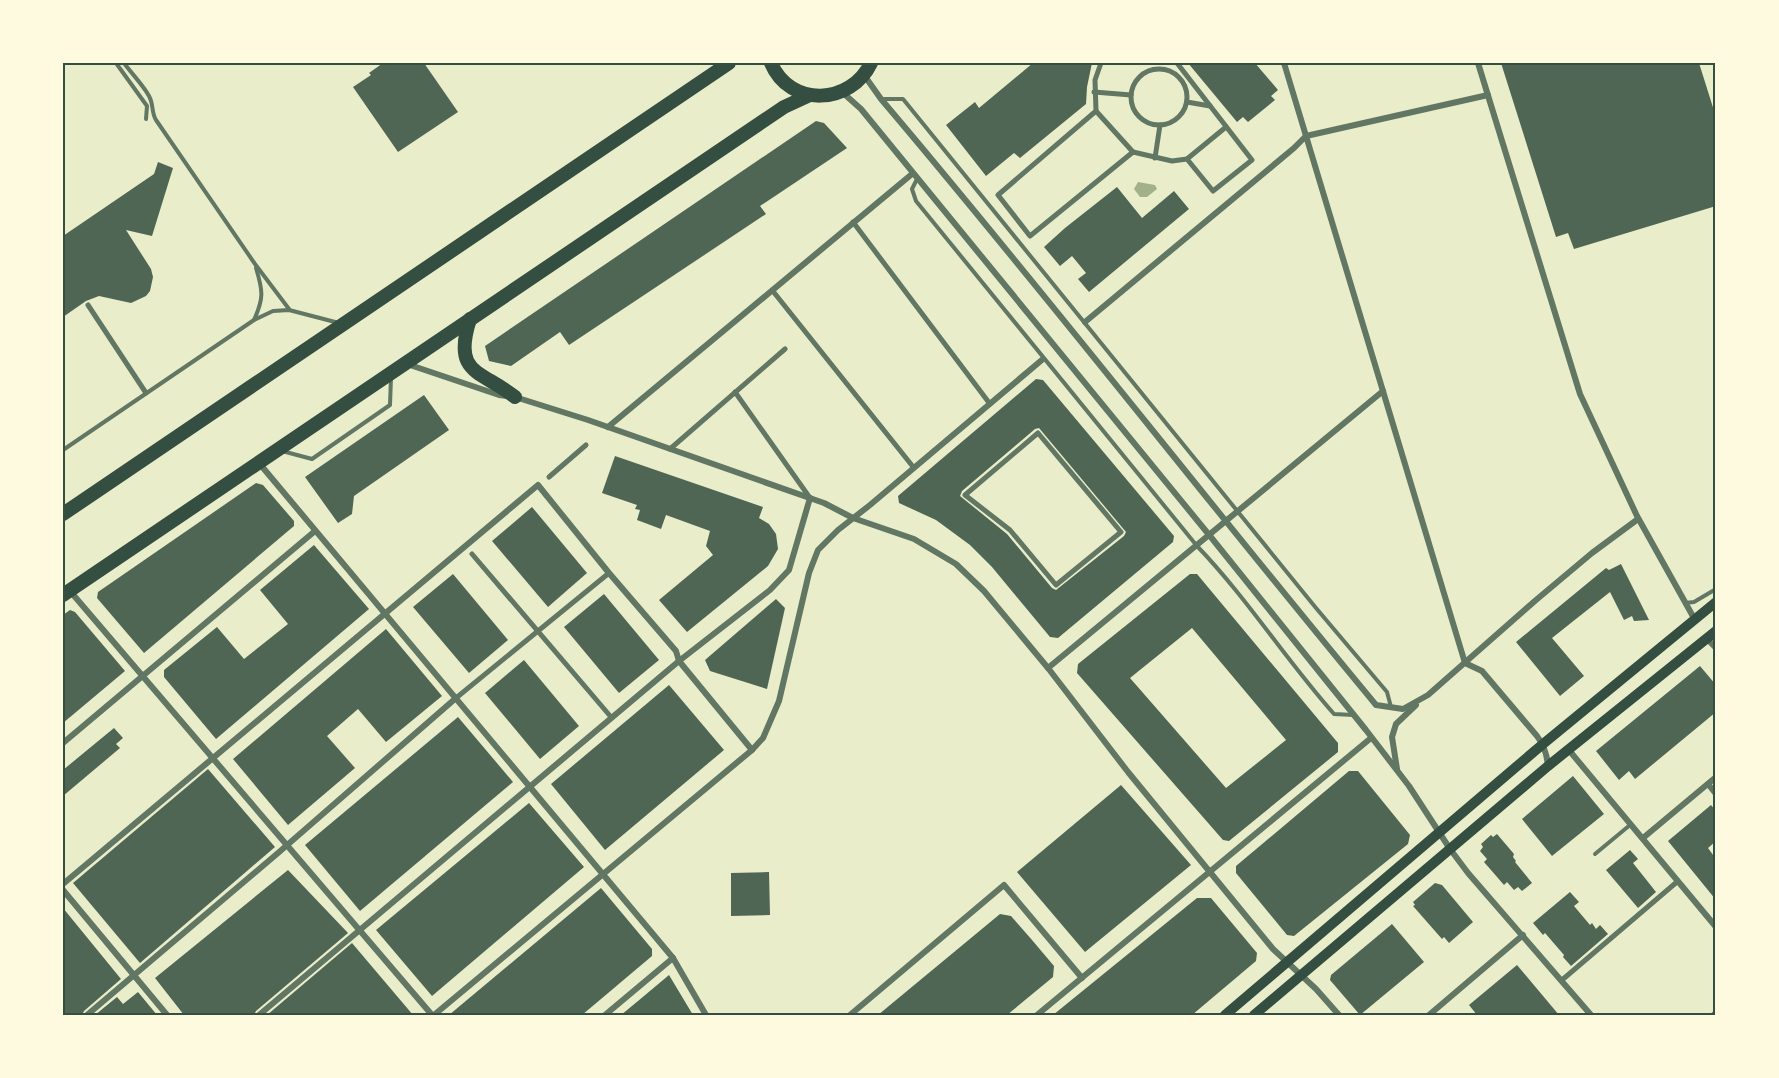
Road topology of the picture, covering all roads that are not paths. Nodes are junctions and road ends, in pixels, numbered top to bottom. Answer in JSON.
{"nodes":[{"id":1,"x":116,"y":63,"type":"edge"},
{"id":2,"x":124,"y":63,"type":"edge"},
{"id":3,"x":729,"y":63,"type":"edge"},
{"id":4,"x":771,"y":63,"type":"edge"},
{"id":5,"x":1101,"y":63,"type":"edge"},
{"id":6,"x":1178,"y":63,"type":"edge"},
{"id":7,"x":1284,"y":63,"type":"edge"},
{"id":8,"x":1478,"y":63,"type":"edge"},
{"id":9,"x":1153,"y":66,"type":"edge"},
{"id":10,"x":867,"y":69,"type":"edge"},
{"id":11,"x":842,"y":92,"type":"junction"},
{"id":12,"x":1094,"y":92,"type":"junction"},
{"id":13,"x":810,"y":95,"type":"junction"},
{"id":14,"x":1131,"y":95,"type":"junction"},
{"id":15,"x":1488,"y":95,"type":"junction"},
{"id":16,"x":881,"y":99,"type":"junction"},
{"id":17,"x":1187,"y":102,"type":"junction"},
{"id":18,"x":1210,"y":106,"type":"junction"},
{"id":19,"x":1096,"y":111,"type":"junction"},
{"id":20,"x":146,"y":119,"type":"dead end"},
{"id":21,"x":1160,"y":125,"type":"junction"},
{"id":22,"x":1226,"y":127,"type":"junction"},
{"id":23,"x":1306,"y":136,"type":"junction"},
{"id":24,"x":1133,"y":152,"type":"junction"},
{"id":25,"x":1155,"y":158,"type":"junction"},
{"id":26,"x":1187,"y":159,"type":"junction"},
{"id":27,"x":915,"y":176,"type":"junction"},
{"id":28,"x":853,"y":222,"type":"junction"},
{"id":29,"x":255,"y":264,"type":"junction"},
{"id":30,"x":772,"y":290,"type":"junction"},
{"id":31,"x":88,"y":305,"type":"dead end"},
{"id":32,"x":289,"y":310,"type":"junction"},
{"id":33,"x":470,"y":319,"type":"junction"},
{"id":34,"x":254,"y":320,"type":"junction"},
{"id":35,"x":1085,"y":322,"type":"junction"},
{"id":36,"x":343,"y":324,"type":"junction"},
{"id":37,"x":785,"y":349,"type":"dead end"},
{"id":38,"x":1043,"y":359,"type":"junction"},
{"id":39,"x":405,"y":363,"type":"junction"},
{"id":40,"x":391,"y":373,"type":"junction"},
{"id":41,"x":1383,"y":391,"type":"junction"},
{"id":42,"x":735,"y":392,"type":"junction"},
{"id":43,"x":146,"y":393,"type":"junction"},
{"id":44,"x":515,"y":397,"type":"junction"},
{"id":45,"x":990,"y":404,"type":"junction"},
{"id":46,"x":608,"y":427,"type":"junction"},
{"id":47,"x":1038,"y":433,"type":"joint"},
{"id":48,"x":586,"y":445,"type":"dead end"},
{"id":49,"x":278,"y":449,"type":"junction"},
{"id":50,"x":670,"y":449,"type":"junction"},
{"id":51,"x":63,"y":450,"type":"edge"},
{"id":52,"x":258,"y":463,"type":"junction"},
{"id":53,"x":914,"y":468,"type":"junction"},
{"id":54,"x":549,"y":477,"type":"dead end"},
{"id":55,"x":810,"y":498,"type":"junction"},
{"id":56,"x":1239,"y":512,"type":"junction"},
{"id":57,"x":63,"y":514,"type":"edge"},
{"id":58,"x":853,"y":518,"type":"junction"},
{"id":59,"x":1638,"y":519,"type":"junction"},
{"id":60,"x":1227,"y":522,"type":"junction"},
{"id":61,"x":315,"y":531,"type":"junction"},
{"id":62,"x":1210,"y":536,"type":"junction"},
{"id":63,"x":1197,"y":546,"type":"junction"},
{"id":64,"x":472,"y":554,"type":"dead end"},
{"id":65,"x":609,"y":573,"type":"junction"},
{"id":66,"x":1716,"y":589,"type":"edge"},
{"id":67,"x":66,"y":592,"type":"edge"},
{"id":68,"x":1716,"y":602,"type":"edge"},
{"id":69,"x":1684,"y":603,"type":"junction"},
{"id":70,"x":385,"y":614,"type":"junction"},
{"id":71,"x":1695,"y":620,"type":"junction"},
{"id":72,"x":538,"y":630,"type":"junction"},
{"id":73,"x":1716,"y":631,"type":"edge"},
{"id":74,"x":1707,"y":639,"type":"junction"},
{"id":75,"x":1716,"y":648,"type":"edge"},
{"id":76,"x":679,"y":661,"type":"junction"},
{"id":77,"x":1465,"y":663,"type":"junction"},
{"id":78,"x":1048,"y":668,"type":"junction"},
{"id":79,"x":143,"y":676,"type":"junction"},
{"id":80,"x":1428,"y":695,"type":"junction"},
{"id":81,"x":456,"y":698,"type":"junction"},
{"id":82,"x":1391,"y":707,"type":"junction"},
{"id":83,"x":1354,"y":715,"type":"junction"},
{"id":84,"x":611,"y":717,"type":"junction"},
{"id":85,"x":1371,"y":738,"type":"junction"},
{"id":86,"x":63,"y":743,"type":"edge"},
{"id":87,"x":1543,"y":744,"type":"junction"},
{"id":88,"x":1568,"y":749,"type":"junction"},
{"id":89,"x":752,"y":750,"type":"junction"},
{"id":90,"x":213,"y":758,"type":"junction"},
{"id":91,"x":1548,"y":766,"type":"junction"},
{"id":92,"x":1397,"y":770,"type":"junction"},
{"id":93,"x":1716,"y":777,"type":"edge"},
{"id":94,"x":1708,"y":784,"type":"junction"},
{"id":95,"x":528,"y":786,"type":"junction"},
{"id":96,"x":1716,"y":794,"type":"edge"},
{"id":97,"x":1630,"y":825,"type":"junction"},
{"id":98,"x":1439,"y":832,"type":"junction"},
{"id":99,"x":1643,"y":838,"type":"junction"},
{"id":100,"x":287,"y":846,"type":"junction"},
{"id":101,"x":1450,"y":849,"type":"junction"},
{"id":102,"x":1595,"y":854,"type":"dead end"},
{"id":103,"x":1209,"y":871,"type":"junction"},
{"id":104,"x":602,"y":874,"type":"junction"},
{"id":105,"x":1678,"y":881,"type":"junction"},
{"id":106,"x":63,"y":884,"type":"edge"},
{"id":107,"x":63,"y":890,"type":"edge"},
{"id":108,"x":1716,"y":927,"type":"edge"},
{"id":109,"x":358,"y":930,"type":"junction"},
{"id":110,"x":1523,"y":935,"type":"junction"},
{"id":111,"x":673,"y":958,"type":"junction"},
{"id":112,"x":1286,"y":962,"type":"junction"},
{"id":113,"x":134,"y":975,"type":"junction"},
{"id":114,"x":1302,"y":976,"type":"junction"},
{"id":115,"x":1082,"y":978,"type":"junction"},
{"id":116,"x":1562,"y":980,"type":"junction"},
{"id":117,"x":87,"y":1015,"type":"edge"},
{"id":118,"x":167,"y":1015,"type":"edge"},
{"id":119,"x":259,"y":1015,"type":"edge"},
{"id":120,"x":433,"y":1015,"type":"edge"},
{"id":121,"x":605,"y":1015,"type":"edge"},
{"id":122,"x":706,"y":1015,"type":"edge"},
{"id":123,"x":850,"y":1015,"type":"edge"},
{"id":124,"x":1037,"y":1015,"type":"edge"},
{"id":125,"x":1225,"y":1015,"type":"edge"},
{"id":126,"x":1254,"y":1015,"type":"edge"},
{"id":127,"x":1339,"y":1015,"type":"edge"},
{"id":128,"x":1429,"y":1015,"type":"edge"},
{"id":129,"x":1591,"y":1015,"type":"edge"}],
"edges":[{"from":1,"to":20,"type":"lane"},
{"from":2,"to":29,"type":"lane"},
{"from":3,"to":36,"type":"highway"},
{"from":4,"to":13,"type":"highway"},
{"from":5,"to":12,"type":"street"},
{"from":6,"to":18,"type":"street"},
{"from":7,"to":23,"type":"street"},
{"from":8,"to":15,"type":"street"},
{"from":9,"to":14,"type":"street"},
{"from":9,"to":17,"type":"street"},
{"from":10,"to":11,"type":"highway"},
{"from":10,"to":16,"type":"street"},
{"from":11,"to":13,"type":"highway"},
{"from":11,"to":27,"type":"street"},
{"from":12,"to":14,"type":"street"},
{"from":12,"to":19,"type":"street"},
{"from":13,"to":33,"type":"highway"},
{"from":14,"to":21,"type":"street"},
{"from":15,"to":23,"type":"street"},
{"from":15,"to":59,"type":"street"},
{"from":16,"to":35,"type":"lane"},
{"from":16,"to":60,"type":"street"},
{"from":17,"to":18,"type":"street"},
{"from":17,"to":21,"type":"street"},
{"from":18,"to":22,"type":"street"},
{"from":19,"to":24,"type":"street"},
{"from":19,"to":24,"type":"street"},
{"from":21,"to":25,"type":"street"},
{"from":22,"to":26,"type":"street"},
{"from":22,"to":26,"type":"street"},
{"from":23,"to":35,"type":"street"},
{"from":23,"to":41,"type":"street"},
{"from":24,"to":25,"type":"street"},
{"from":25,"to":26,"type":"street"},
{"from":27,"to":28,"type":"street"},
{"from":27,"to":38,"type":"lane"},
{"from":27,"to":62,"type":"street"},
{"from":28,"to":30,"type":"street"},
{"from":28,"to":45,"type":"street"},
{"from":29,"to":32,"type":"lane"},
{"from":29,"to":34,"type":"lane"},
{"from":30,"to":46,"type":"street"},
{"from":30,"to":53,"type":"street"},
{"from":31,"to":43,"type":"street"},
{"from":32,"to":34,"type":"lane"},
{"from":32,"to":36,"type":"lane"},
{"from":33,"to":39,"type":"highway"},
{"from":33,"to":44,"type":"highway"},
{"from":34,"to":43,"type":"lane"},
{"from":35,"to":56,"type":"lane"},
{"from":36,"to":57,"type":"highway"},
{"from":37,"to":42,"type":"street"},
{"from":38,"to":45,"type":"street"},
{"from":38,"to":63,"type":"lane"},
{"from":39,"to":40,"type":"highway"},
{"from":39,"to":44,"type":"street"},
{"from":40,"to":49,"type":"highway"},
{"from":40,"to":49,"type":"lane"},
{"from":41,"to":56,"type":"street"},
{"from":41,"to":77,"type":"street"},
{"from":42,"to":50,"type":"street"},
{"from":42,"to":55,"type":"street"},
{"from":43,"to":51,"type":"lane"},
{"from":44,"to":46,"type":"street"},
{"from":45,"to":53,"type":"street"},
{"from":46,"to":50,"type":"street"},
{"from":47,"to":47,"type":"street"},
{"from":48,"to":54,"type":"street"},
{"from":49,"to":52,"type":"highway"},
{"from":50,"to":55,"type":"street"},
{"from":52,"to":61,"type":"street"},
{"from":52,"to":67,"type":"highway"},
{"from":53,"to":58,"type":"street"},
{"from":55,"to":58,"type":"street"},
{"from":55,"to":76,"type":"street"},
{"from":56,"to":60,"type":"street"},
{"from":56,"to":82,"type":"lane"},
{"from":58,"to":78,"type":"street"},
{"from":58,"to":89,"type":"street"},
{"from":59,"to":69,"type":"street"},
{"from":59,"to":77,"type":"street"},
{"from":60,"to":62,"type":"street"},
{"from":60,"to":82,"type":"street"},
{"from":61,"to":70,"type":"street"},
{"from":61,"to":79,"type":"street"},
{"from":62,"to":63,"type":"street"},
{"from":62,"to":83,"type":"street"},
{"from":63,"to":78,"type":"street"},
{"from":63,"to":83,"type":"lane"},
{"from":64,"to":72,"type":"street"},
{"from":65,"to":70,"type":"street"},
{"from":65,"to":72,"type":"street"},
{"from":65,"to":76,"type":"street"},
{"from":66,"to":69,"type":"lane"},
{"from":67,"to":79,"type":"street"},
{"from":68,"to":71,"type":"main road"},
{"from":69,"to":71,"type":"street"},
{"from":70,"to":81,"type":"street"},
{"from":70,"to":90,"type":"street"},
{"from":71,"to":87,"type":"main road"},
{"from":72,"to":81,"type":"street"},
{"from":72,"to":84,"type":"street"},
{"from":73,"to":74,"type":"main road"},
{"from":74,"to":75,"type":"street"},
{"from":74,"to":88,"type":"main road"},
{"from":76,"to":84,"type":"street"},
{"from":76,"to":89,"type":"street"},
{"from":77,"to":80,"type":"street"},
{"from":77,"to":87,"type":"street"},
{"from":78,"to":103,"type":"street"},
{"from":79,"to":86,"type":"street"},
{"from":79,"to":90,"type":"street"},
{"from":80,"to":82,"type":"street"},
{"from":80,"to":92,"type":"street"},
{"from":81,"to":95,"type":"street"},
{"from":81,"to":100,"type":"street"},
{"from":83,"to":85,"type":"street"},
{"from":84,"to":95,"type":"street"},
{"from":85,"to":92,"type":"street"},
{"from":85,"to":103,"type":"street"},
{"from":87,"to":91,"type":"street"},
{"from":87,"to":98,"type":"main road"},
{"from":88,"to":91,"type":"main road"},
{"from":88,"to":97,"type":"street"},
{"from":89,"to":104,"type":"street"},
{"from":90,"to":100,"type":"street"},
{"from":90,"to":106,"type":"street"},
{"from":91,"to":101,"type":"main road"},
{"from":92,"to":98,"type":"street"},
{"from":93,"to":94,"type":"street"},
{"from":94,"to":96,"type":"street"},
{"from":94,"to":99,"type":"street"},
{"from":95,"to":104,"type":"street"},
{"from":95,"to":109,"type":"street"},
{"from":97,"to":99,"type":"street"},
{"from":97,"to":102,"type":"lane"},
{"from":98,"to":101,"type":"street"},
{"from":98,"to":112,"type":"main road"},
{"from":99,"to":105,"type":"street"},
{"from":100,"to":109,"type":"street"},
{"from":100,"to":113,"type":"street"},
{"from":101,"to":110,"type":"street"},
{"from":101,"to":114,"type":"main road"},
{"from":103,"to":112,"type":"street"},
{"from":103,"to":115,"type":"street"},
{"from":104,"to":111,"type":"street"},
{"from":104,"to":120,"type":"street"},
{"from":105,"to":108,"type":"street"},
{"from":105,"to":116,"type":"street"},
{"from":107,"to":113,"type":"street"},
{"from":109,"to":119,"type":"street"},
{"from":109,"to":120,"type":"street"},
{"from":110,"to":116,"type":"street"},
{"from":110,"to":128,"type":"street"},
{"from":111,"to":121,"type":"street"},
{"from":111,"to":122,"type":"street"},
{"from":112,"to":114,"type":"street"},
{"from":112,"to":125,"type":"main road"},
{"from":113,"to":117,"type":"street"},
{"from":113,"to":118,"type":"street"},
{"from":114,"to":126,"type":"main road"},
{"from":114,"to":127,"type":"street"},
{"from":115,"to":123,"type":"street"},
{"from":115,"to":124,"type":"street"},
{"from":116,"to":129,"type":"street"}]}
